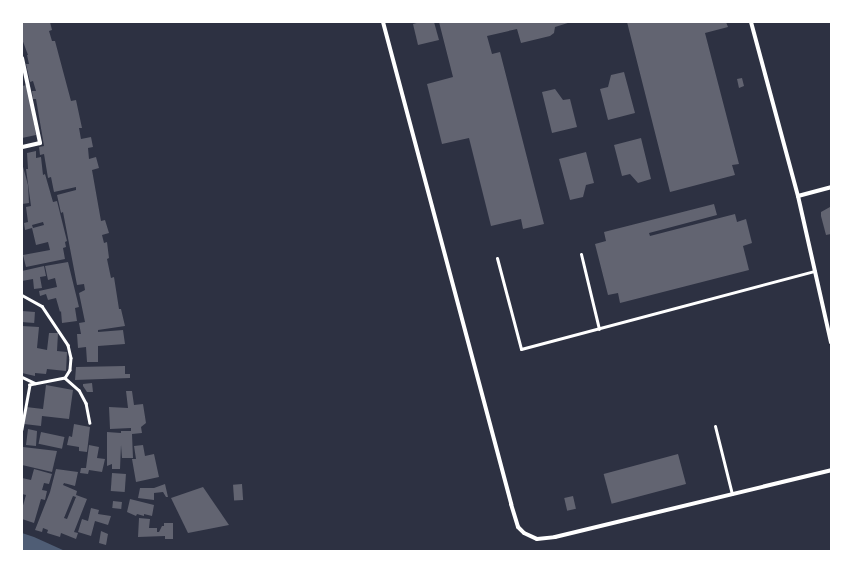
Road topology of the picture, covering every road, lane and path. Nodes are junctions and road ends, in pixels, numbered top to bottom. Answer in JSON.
{"nodes":[{"id":1,"x":384,"y":22,"type":"edge"},
{"id":2,"x":751,"y":22,"type":"edge"},
{"id":3,"x":22,"y":58,"type":"edge"},
{"id":4,"x":22,"y":147,"type":"edge"},
{"id":5,"x":831,"y":187,"type":"edge"},
{"id":6,"x":798,"y":196,"type":"junction"},
{"id":7,"x":581,"y":254,"type":"dead end"},
{"id":8,"x":497,"y":258,"type":"dead end"},
{"id":9,"x":815,"y":271,"type":"junction"},
{"id":10,"x":22,"y":295,"type":"edge"},
{"id":11,"x":599,"y":329,"type":"junction"},
{"id":12,"x":831,"y":342,"type":"edge"},
{"id":13,"x":22,"y":377,"type":"edge"},
{"id":14,"x":65,"y":378,"type":"junction"},
{"id":15,"x":36,"y":384,"type":"junction"},
{"id":16,"x":90,"y":423,"type":"dead end"},
{"id":17,"x":715,"y":426,"type":"dead end"},
{"id":18,"x":22,"y":429,"type":"edge"},
{"id":19,"x":831,"y":470,"type":"edge"},
{"id":20,"x":732,"y":494,"type":"junction"}],
"edges":[{"from":1,"to":20,"type":"street"},
{"from":2,"to":6,"type":"street"},
{"from":3,"to":4,"type":"street"},
{"from":5,"to":6,"type":"street"},
{"from":6,"to":9,"type":"street"},
{"from":7,"to":11,"type":"lane"},
{"from":8,"to":11,"type":"lane"},
{"from":9,"to":11,"type":"lane"},
{"from":9,"to":12,"type":"street"},
{"from":10,"to":14,"type":"path"},
{"from":13,"to":15,"type":"path"},
{"from":14,"to":15,"type":"path"},
{"from":14,"to":16,"type":"path"},
{"from":15,"to":18,"type":"path"},
{"from":17,"to":20,"type":"lane"},
{"from":19,"to":20,"type":"street"}]}
